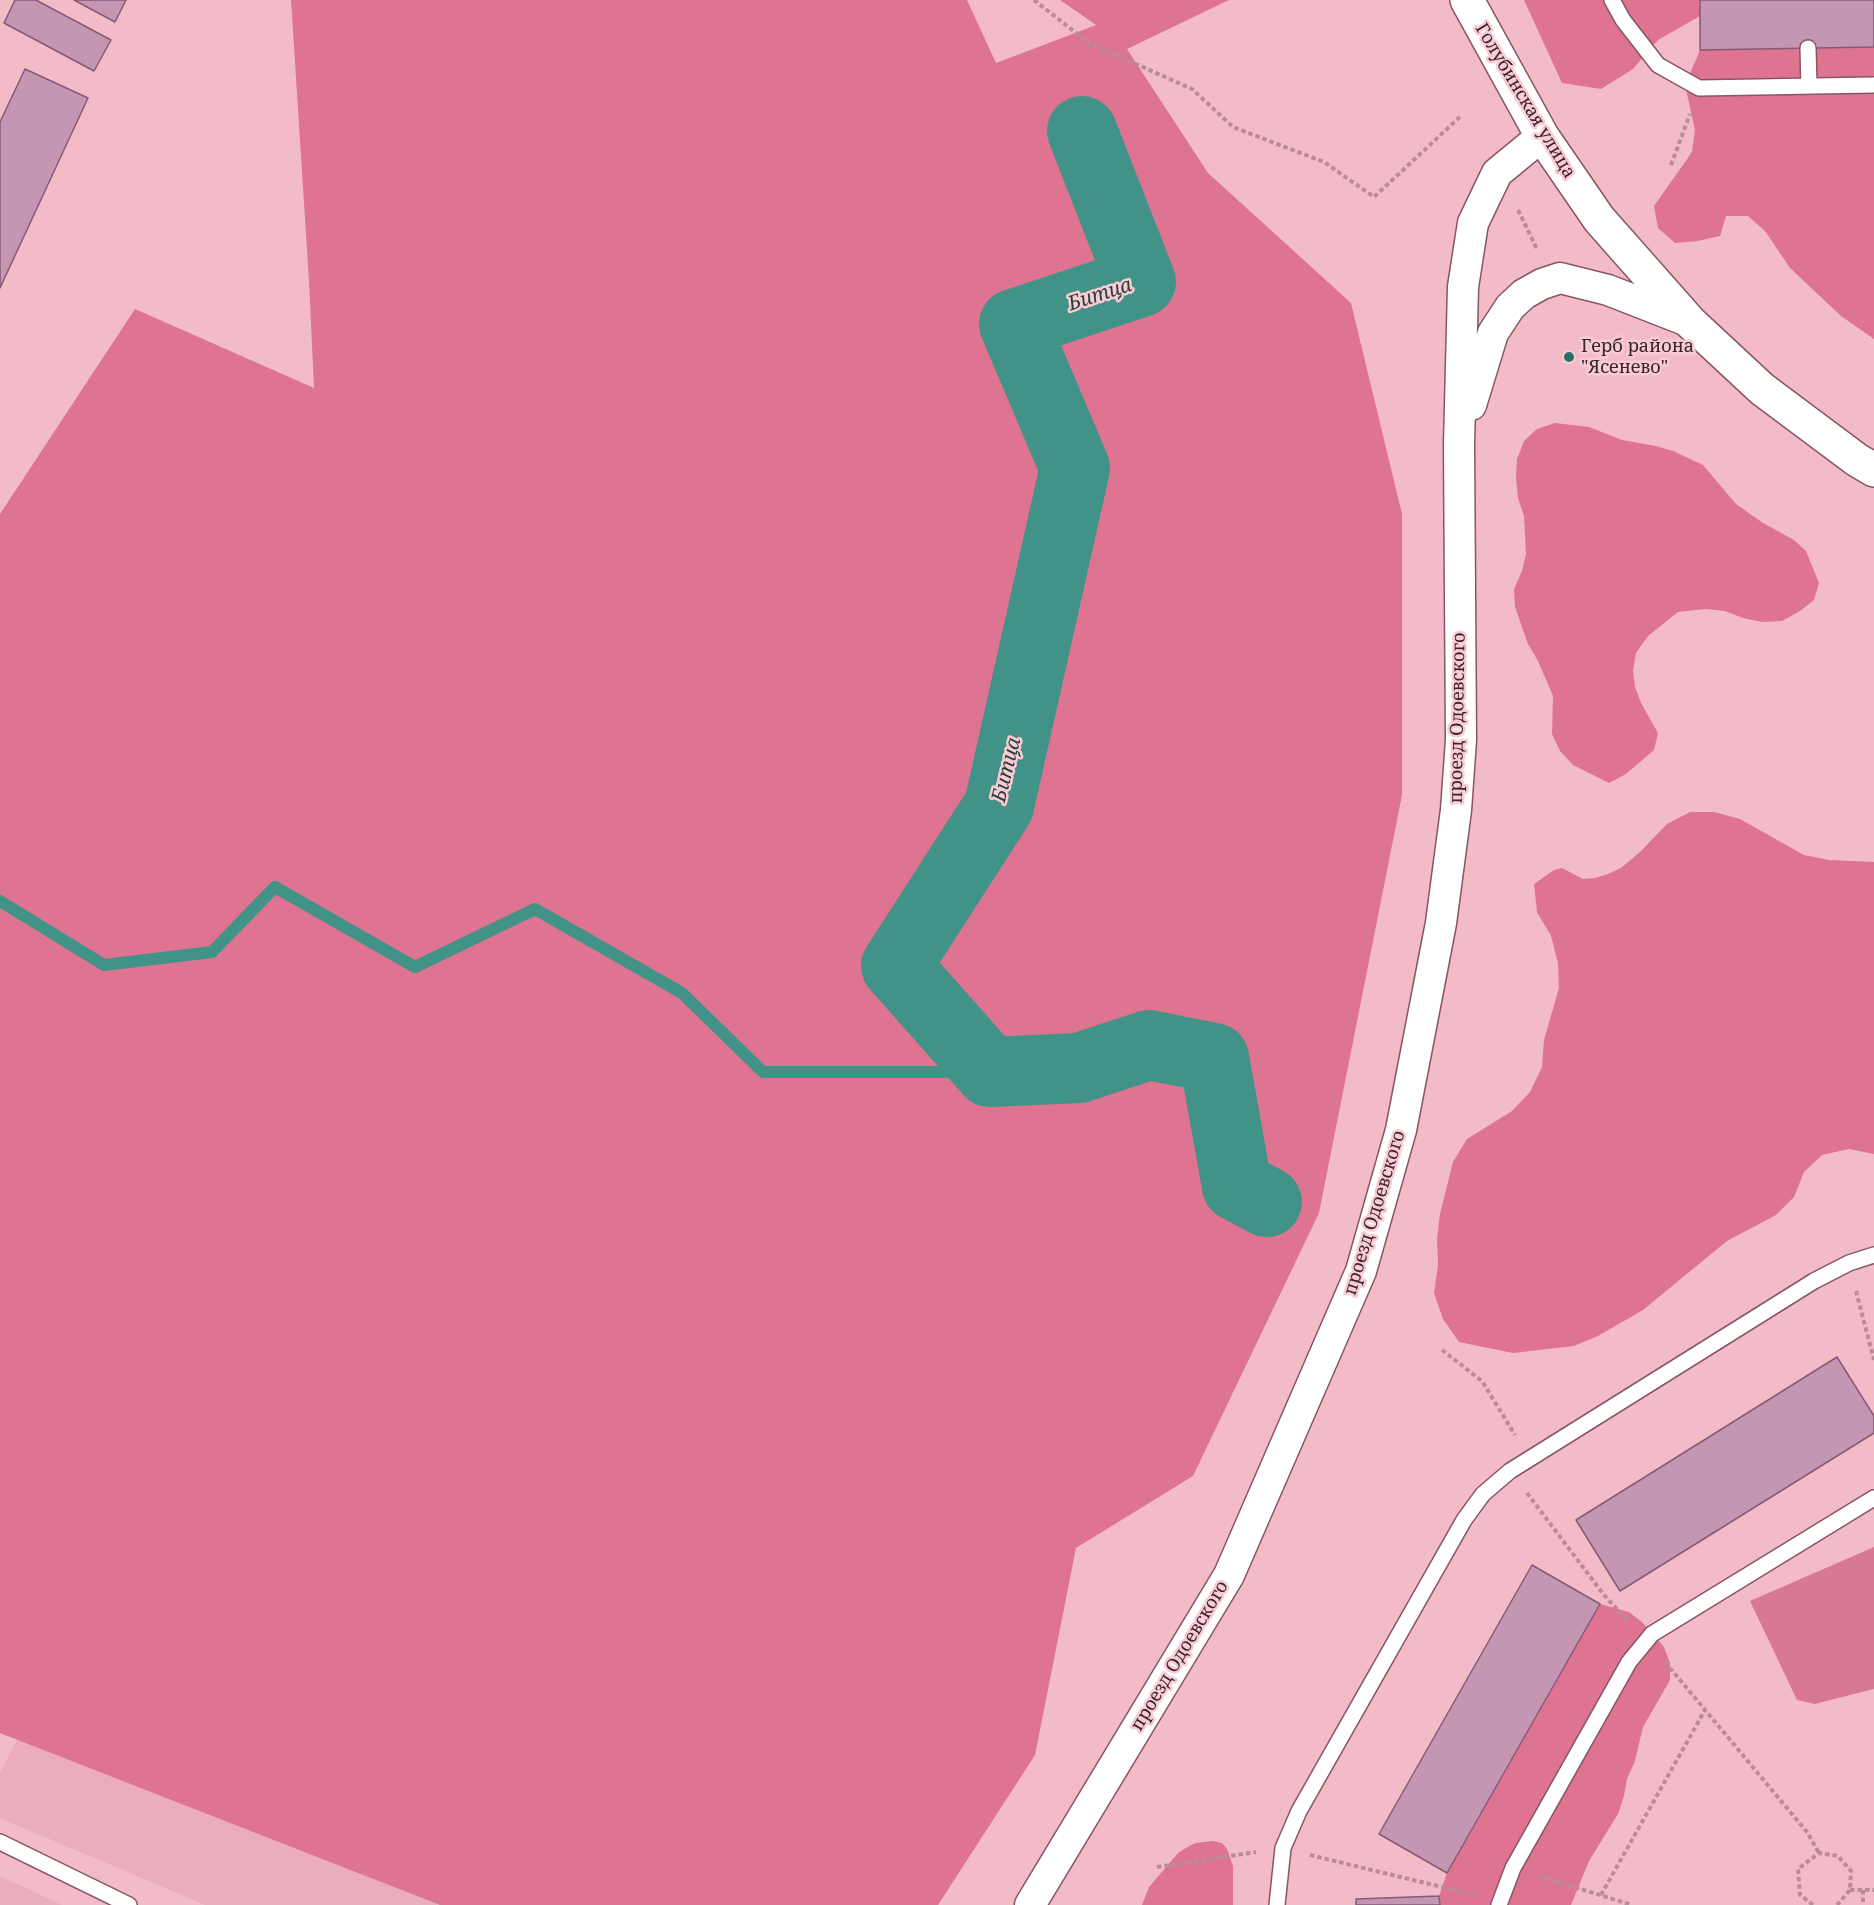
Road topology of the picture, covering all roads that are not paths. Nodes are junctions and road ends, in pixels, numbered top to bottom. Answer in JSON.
{"nodes":[{"id":1,"x":1467,"y":0,"type":"edge"},
{"id":2,"x":1612,"y":0,"type":"edge"},
{"id":3,"x":1809,"y":48,"type":"dead end"},
{"id":4,"x":1874,"y":85,"type":"edge"},
{"id":5,"x":1809,"y":86,"type":"junction"},
{"id":6,"x":1542,"y":136,"type":"junction"},
{"id":7,"x":1690,"y":322,"type":"junction"},
{"id":8,"x":1459,"y":445,"type":"junction"},
{"id":9,"x":1874,"y":470,"type":"edge"},
{"id":10,"x":1874,"y":1255,"type":"edge"},
{"id":11,"x":1874,"y":1498,"type":"edge"},
{"id":12,"x":0,"y":1842,"type":"edge"},
{"id":13,"x":1499,"y":1903,"type":"edge"},
{"id":14,"x":129,"y":1905,"type":"edge"},
{"id":15,"x":1030,"y":1905,"type":"edge"},
{"id":16,"x":1277,"y":1905,"type":"edge"}],
"edges":[{"from":1,"to":6,"type":"street","name":"Голубинская улица"},
{"from":2,"to":5,"type":"lane"},
{"from":3,"to":5,"type":"lane"},
{"from":4,"to":5,"type":"lane"},
{"from":6,"to":7,"type":"street","name":"Голубинская улица"},
{"from":6,"to":8,"type":"street","name":"проезд Одоевского"},
{"from":7,"to":8,"type":"street","name":"проезд Одоевского"},
{"from":7,"to":9,"type":"street","name":"Голубинская улица"},
{"from":8,"to":15,"type":"street","name":"проезд Одоевского"},
{"from":10,"to":16,"type":"lane"},
{"from":11,"to":13,"type":"lane"},
{"from":12,"to":14,"type":"lane"}]}
